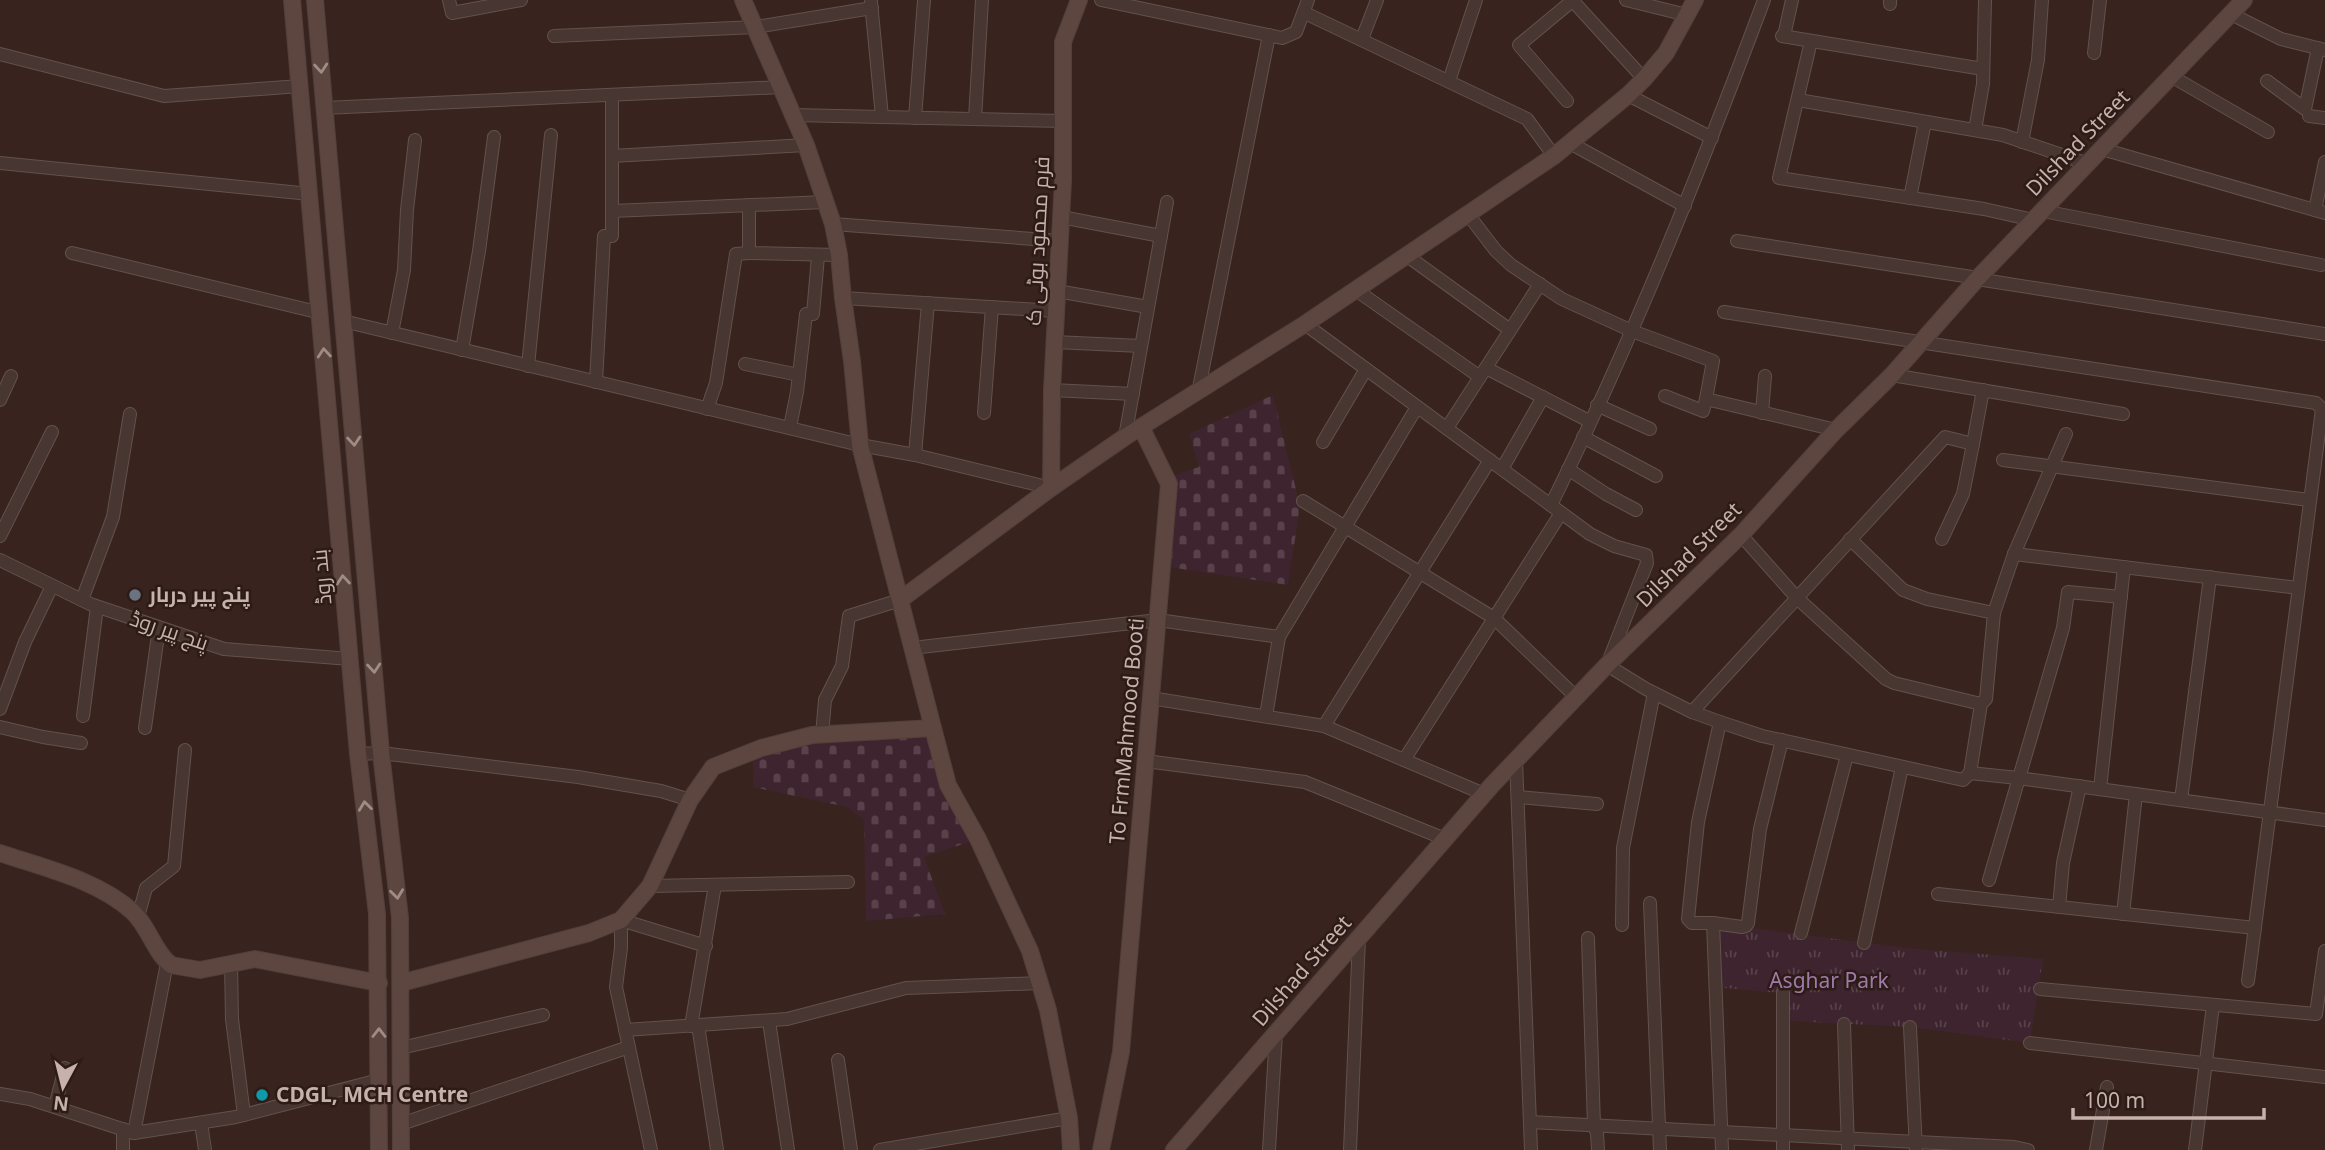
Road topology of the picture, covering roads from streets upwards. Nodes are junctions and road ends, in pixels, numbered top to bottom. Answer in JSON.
{"nodes":[{"id":1,"x":292,"y":0,"type":"edge"},
{"id":2,"x":315,"y":0,"type":"edge"},
{"id":3,"x":449,"y":0,"type":"edge"},
{"id":4,"x":521,"y":0,"type":"edge"},
{"id":5,"x":743,"y":0,"type":"edge"},
{"id":6,"x":924,"y":0,"type":"edge"},
{"id":7,"x":982,"y":0,"type":"edge"},
{"id":8,"x":1079,"y":0,"type":"edge"},
{"id":9,"x":1101,"y":0,"type":"edge"},
{"id":10,"x":1377,"y":0,"type":"edge"},
{"id":11,"x":1476,"y":0,"type":"edge"},
{"id":12,"x":1572,"y":0,"type":"edge"},
{"id":13,"x":1626,"y":0,"type":"edge"},
{"id":14,"x":1695,"y":0,"type":"edge"},
{"id":15,"x":1764,"y":0,"type":"edge"},
{"id":16,"x":1792,"y":0,"type":"edge"},
{"id":17,"x":1985,"y":0,"type":"edge"},
{"id":18,"x":2042,"y":0,"type":"edge"},
{"id":19,"x":2100,"y":0,"type":"edge"},
{"id":20,"x":2244,"y":0,"type":"edge"},
{"id":21,"x":871,"y":4,"type":"edge"},
{"id":22,"x":1306,"y":7,"type":"edge"},
{"id":23,"x":2231,"y":14,"type":"junction"},
{"id":24,"x":1687,"y":15,"type":"junction"},
{"id":25,"x":756,"y":27,"type":"junction"},
{"id":26,"x":1269,"y":35,"type":"junction"},
{"id":27,"x":554,"y":36,"type":"dead end"},
{"id":28,"x":1362,"y":39,"type":"junction"},
{"id":29,"x":1811,"y":41,"type":"junction"},
{"id":30,"x":2322,"y":49,"type":"edge"},
{"id":31,"x":2094,"y":53,"type":"dead end"},
{"id":32,"x":0,"y":54,"type":"edge"},
{"id":33,"x":1983,"y":69,"type":"junction"},
{"id":34,"x":2171,"y":76,"type":"junction"},
{"id":35,"x":1644,"y":79,"type":"junction"},
{"id":36,"x":1449,"y":81,"type":"junction"},
{"id":37,"x":2267,"y":82,"type":"dead end"},
{"id":38,"x":300,"y":86,"type":"junction"},
{"id":39,"x":782,"y":88,"type":"junction"},
{"id":40,"x":1628,"y":94,"type":"junction"},
{"id":41,"x":612,"y":95,"type":"junction"},
{"id":42,"x":1798,"y":100,"type":"junction"},
{"id":43,"x":1567,"y":101,"type":"dead end"},
{"id":44,"x":324,"y":107,"type":"junction"},
{"id":45,"x":793,"y":115,"type":"junction"},
{"id":46,"x":2309,"y":116,"type":"dead end"},
{"id":47,"x":882,"y":117,"type":"junction"},
{"id":48,"x":915,"y":118,"type":"junction"},
{"id":49,"x":2325,"y":118,"type":"edge"},
{"id":50,"x":975,"y":119,"type":"junction"},
{"id":51,"x":1063,"y":121,"type":"junction"},
{"id":52,"x":1925,"y":122,"type":"junction"},
{"id":53,"x":1975,"y":130,"type":"junction"},
{"id":54,"x":2268,"y":132,"type":"dead end"},
{"id":55,"x":551,"y":135,"type":"dead end"},
{"id":56,"x":494,"y":137,"type":"dead end"},
{"id":57,"x":1712,"y":138,"type":"junction"},
{"id":58,"x":415,"y":141,"type":"dead end"},
{"id":59,"x":2022,"y":142,"type":"junction"},
{"id":60,"x":1570,"y":143,"type":"junction"},
{"id":61,"x":806,"y":145,"type":"junction"},
{"id":62,"x":2102,"y":149,"type":"junction"},
{"id":63,"x":612,"y":156,"type":"junction"},
{"id":64,"x":1554,"y":156,"type":"junction"},
{"id":65,"x":2325,"y":162,"type":"edge"},
{"id":66,"x":0,"y":163,"type":"edge"},
{"id":67,"x":2088,"y":164,"type":"junction"},
{"id":68,"x":310,"y":194,"type":"junction"},
{"id":69,"x":1910,"y":198,"type":"junction"},
{"id":70,"x":825,"y":202,"type":"junction"},
{"id":71,"x":1167,"y":202,"type":"dead end"},
{"id":72,"x":750,"y":205,"type":"junction"},
{"id":73,"x":1685,"y":206,"type":"junction"},
{"id":74,"x":612,"y":211,"type":"junction"},
{"id":75,"x":2320,"y":212,"type":"edge"},
{"id":76,"x":1467,"y":213,"type":"junction"},
{"id":77,"x":2038,"y":216,"type":"junction"},
{"id":78,"x":1061,"y":217,"type":"junction"},
{"id":79,"x":833,"y":225,"type":"junction"},
{"id":80,"x":1161,"y":236,"type":"junction"},
{"id":81,"x":1060,"y":242,"type":"junction"},
{"id":82,"x":1737,"y":242,"type":"dead end"},
{"id":83,"x":72,"y":253,"type":"dead end"},
{"id":84,"x":749,"y":253,"type":"junction"},
{"id":85,"x":839,"y":255,"type":"junction"},
{"id":86,"x":1406,"y":255,"type":"junction"},
{"id":87,"x":818,"y":256,"type":"junction"},
{"id":88,"x":2321,"y":265,"type":"dead end"},
{"id":89,"x":1977,"y":278,"type":"junction"},
{"id":90,"x":1540,"y":284,"type":"junction"},
{"id":91,"x":1356,"y":290,"type":"junction"},
{"id":92,"x":1057,"y":291,"type":"junction"},
{"id":93,"x":843,"y":298,"type":"junction"},
{"id":94,"x":928,"y":303,"type":"junction"},
{"id":95,"x":992,"y":307,"type":"junction"},
{"id":96,"x":1148,"y":307,"type":"junction"},
{"id":97,"x":1056,"y":312,"type":"junction"},
{"id":98,"x":1724,"y":312,"type":"dead end"},
{"id":99,"x":321,"y":313,"type":"junction"},
{"id":100,"x":343,"y":321,"type":"junction"},
{"id":101,"x":1305,"y":324,"type":"junction"},
{"id":102,"x":1510,"y":330,"type":"junction"},
{"id":103,"x":1632,"y":331,"type":"junction"},
{"id":104,"x":392,"y":333,"type":"junction"},
{"id":105,"x":2325,"y":334,"type":"edge"},
{"id":106,"x":1924,"y":341,"type":"junction"},
{"id":107,"x":1054,"y":342,"type":"junction"},
{"id":108,"x":1141,"y":346,"type":"junction"},
{"id":109,"x":462,"y":350,"type":"junction"},
{"id":110,"x":745,"y":365,"type":"dead end"},
{"id":111,"x":528,"y":366,"type":"junction"},
{"id":112,"x":1366,"y":369,"type":"junction"},
{"id":113,"x":1483,"y":373,"type":"junction"},
{"id":114,"x":799,"y":375,"type":"junction"},
{"id":115,"x":1892,"y":375,"type":"junction"},
{"id":116,"x":11,"y":376,"type":"dead end"},
{"id":117,"x":1765,"y":376,"type":"dead end"},
{"id":118,"x":596,"y":382,"type":"junction"},
{"id":119,"x":1199,"y":388,"type":"junction"},
{"id":120,"x":1052,"y":390,"type":"junction"},
{"id":121,"x":1983,"y":390,"type":"junction"},
{"id":122,"x":1133,"y":394,"type":"junction"},
{"id":123,"x":1665,"y":396,"type":"dead end"},
{"id":124,"x":1543,"y":397,"type":"junction"},
{"id":125,"x":1706,"y":399,"type":"junction"},
{"id":126,"x":0,"y":400,"type":"edge"},
{"id":127,"x":1597,"y":405,"type":"junction"},
{"id":128,"x":1417,"y":407,"type":"junction"},
{"id":129,"x":707,"y":409,"type":"junction"},
{"id":130,"x":984,"y":413,"type":"dead end"},
{"id":131,"x":130,"y":414,"type":"dead end"},
{"id":132,"x":1762,"y":414,"type":"junction"},
{"id":133,"x":2123,"y":414,"type":"dead end"},
{"id":134,"x":1589,"y":421,"type":"junction"},
{"id":135,"x":1141,"y":427,"type":"junction"},
{"id":136,"x":790,"y":428,"type":"junction"},
{"id":137,"x":1447,"y":428,"type":"junction"},
{"id":138,"x":1650,"y":429,"type":"dead end"},
{"id":139,"x":1836,"y":430,"type":"junction"},
{"id":140,"x":52,"y":432,"type":"dead end"},
{"id":141,"x":2066,"y":434,"type":"dead end"},
{"id":142,"x":1125,"y":437,"type":"junction"},
{"id":143,"x":1583,"y":437,"type":"junction"},
{"id":144,"x":1323,"y":442,"type":"dead end"},
{"id":145,"x":1973,"y":444,"type":"junction"},
{"id":146,"x":860,"y":445,"type":"junction"},
{"id":147,"x":915,"y":455,"type":"junction"},
{"id":148,"x":1490,"y":460,"type":"junction"},
{"id":149,"x":2003,"y":460,"type":"dead end"},
{"id":150,"x":2052,"y":467,"type":"junction"},
{"id":151,"x":1502,"y":469,"type":"junction"},
{"id":152,"x":1568,"y":469,"type":"junction"},
{"id":153,"x":1656,"y":476,"type":"dead end"},
{"id":154,"x":1051,"y":488,"type":"junction"},
{"id":155,"x":2309,"y":500,"type":"junction"},
{"id":156,"x":1303,"y":501,"type":"dead end"},
{"id":157,"x":1550,"y":505,"type":"junction"},
{"id":158,"x":1636,"y":510,"type":"dead end"},
{"id":159,"x":1562,"y":513,"type":"junction"},
{"id":160,"x":1346,"y":526,"type":"junction"},
{"id":161,"x":1741,"y":535,"type":"junction"},
{"id":162,"x":0,"y":536,"type":"edge"},
{"id":163,"x":1850,"y":539,"type":"junction"},
{"id":164,"x":1942,"y":539,"type":"dead end"},
{"id":165,"x":2014,"y":554,"type":"junction"},
{"id":166,"x":0,"y":560,"type":"edge"},
{"id":167,"x":2124,"y":567,"type":"junction"},
{"id":168,"x":1420,"y":571,"type":"junction"},
{"id":169,"x":2210,"y":577,"type":"junction"},
{"id":170,"x":52,"y":586,"type":"junction"},
{"id":171,"x":2298,"y":588,"type":"junction"},
{"id":172,"x":2120,"y":597,"type":"junction"},
{"id":173,"x":1797,"y":598,"type":"junction"},
{"id":174,"x":82,"y":600,"type":"junction"},
{"id":175,"x":900,"y":600,"type":"junction"},
{"id":176,"x":97,"y":607,"type":"junction"},
{"id":177,"x":1994,"y":613,"type":"junction"},
{"id":178,"x":1494,"y":618,"type":"junction"},
{"id":179,"x":1158,"y":620,"type":"junction"},
{"id":180,"x":159,"y":628,"type":"junction"},
{"id":181,"x":1279,"y":637,"type":"junction"},
{"id":182,"x":912,"y":648,"type":"junction"},
{"id":183,"x":350,"y":659,"type":"junction"},
{"id":184,"x":1607,"y":666,"type":"junction"},
{"id":185,"x":1654,"y":693,"type":"junction"},
{"id":186,"x":1576,"y":697,"type":"junction"},
{"id":187,"x":1151,"y":698,"type":"junction"},
{"id":188,"x":1981,"y":704,"type":"junction"},
{"id":189,"x":0,"y":709,"type":"edge"},
{"id":190,"x":1692,"y":712,"type":"junction"},
{"id":191,"x":83,"y":716,"type":"dead end"},
{"id":192,"x":1266,"y":716,"type":"junction"},
{"id":193,"x":1720,"y":722,"type":"junction"},
{"id":194,"x":1324,"y":726,"type":"junction"},
{"id":195,"x":0,"y":727,"type":"edge"},
{"id":196,"x":933,"y":728,"type":"junction"},
{"id":197,"x":145,"y":729,"type":"dead end"},
{"id":198,"x":822,"y":735,"type":"junction"},
{"id":199,"x":1782,"y":740,"type":"junction"},
{"id":200,"x":81,"y":743,"type":"dead end"},
{"id":201,"x":185,"y":750,"type":"dead end"},
{"id":202,"x":381,"y":753,"type":"junction"},
{"id":203,"x":358,"y":754,"type":"junction"},
{"id":204,"x":1847,"y":755,"type":"junction"},
{"id":205,"x":1404,"y":760,"type":"junction"},
{"id":206,"x":1516,"y":760,"type":"junction"},
{"id":207,"x":1146,"y":761,"type":"junction"},
{"id":208,"x":1902,"y":767,"type":"junction"},
{"id":209,"x":1970,"y":773,"type":"junction"},
{"id":210,"x":2018,"y":778,"type":"junction"},
{"id":211,"x":2080,"y":786,"type":"junction"},
{"id":212,"x":2100,"y":789,"type":"junction"},
{"id":213,"x":1485,"y":794,"type":"junction"},
{"id":214,"x":2136,"y":794,"type":"junction"},
{"id":215,"x":1518,"y":797,"type":"junction"},
{"id":216,"x":690,"y":800,"type":"junction"},
{"id":217,"x":2181,"y":800,"type":"junction"},
{"id":218,"x":1597,"y":804,"type":"dead end"},
{"id":219,"x":2270,"y":813,"type":"junction"},
{"id":220,"x":2325,"y":820,"type":"edge"},
{"id":221,"x":1445,"y":839,"type":"junction"},
{"id":222,"x":0,"y":853,"type":"edge"},
{"id":223,"x":1989,"y":880,"type":"dead end"},
{"id":224,"x":848,"y":882,"type":"dead end"},
{"id":225,"x":715,"y":885,"type":"junction"},
{"id":226,"x":650,"y":886,"type":"junction"},
{"id":227,"x":1938,"y":894,"type":"dead end"},
{"id":228,"x":1650,"y":904,"type":"dead end"},
{"id":229,"x":2059,"y":907,"type":"junction"},
{"id":230,"x":2123,"y":914,"type":"junction"},
{"id":231,"x":138,"y":917,"type":"junction"},
{"id":232,"x":621,"y":920,"type":"junction"},
{"id":233,"x":1713,"y":923,"type":"junction"},
{"id":234,"x":1622,"y":925,"type":"dead end"},
{"id":235,"x":2255,"y":928,"type":"junction"},
{"id":236,"x":1801,"y":933,"type":"dead end"},
{"id":237,"x":1359,"y":938,"type":"junction"},
{"id":238,"x":1588,"y":938,"type":"dead end"},
{"id":239,"x":1864,"y":943,"type":"dead end"},
{"id":240,"x":706,"y":946,"type":"junction"},
{"id":241,"x":2325,"y":951,"type":"edge"},
{"id":242,"x":167,"y":963,"type":"junction"},
{"id":243,"x":231,"y":963,"type":"junction"},
{"id":244,"x":2248,"y":981,"type":"dead end"},
{"id":245,"x":379,"y":983,"type":"junction"},
{"id":246,"x":401,"y":983,"type":"junction"},
{"id":247,"x":1040,"y":983,"type":"junction"},
{"id":248,"x":2040,"y":989,"type":"dead end"},
{"id":249,"x":1783,"y":993,"type":"dead end"},
{"id":250,"x":2213,"y":1005,"type":"junction"},
{"id":251,"x":543,"y":1015,"type":"dead end"},
{"id":252,"x":769,"y":1021,"type":"junction"},
{"id":253,"x":1844,"y":1024,"type":"dead end"},
{"id":254,"x":695,"y":1026,"type":"junction"},
{"id":255,"x":1910,"y":1027,"type":"dead end"},
{"id":256,"x":625,"y":1030,"type":"junction"},
{"id":257,"x":1276,"y":1033,"type":"junction"},
{"id":258,"x":2030,"y":1043,"type":"dead end"},
{"id":259,"x":629,"y":1047,"type":"junction"},
{"id":260,"x":401,"y":1048,"type":"junction"},
{"id":261,"x":838,"y":1060,"type":"dead end"},
{"id":262,"x":2206,"y":1063,"type":"junction"},
{"id":263,"x":65,"y":1069,"type":"dead end"},
{"id":264,"x":2325,"y":1077,"type":"edge"},
{"id":265,"x":379,"y":1080,"type":"junction"},
{"id":266,"x":2107,"y":1087,"type":"dead end"},
{"id":267,"x":0,"y":1094,"type":"edge"},
{"id":268,"x":55,"y":1106,"type":"junction"},
{"id":269,"x":244,"y":1115,"type":"junction"},
{"id":270,"x":1069,"y":1118,"type":"junction"},
{"id":271,"x":1530,"y":1122,"type":"junction"},
{"id":272,"x":201,"y":1123,"type":"junction"},
{"id":273,"x":401,"y":1124,"type":"junction"},
{"id":274,"x":1594,"y":1126,"type":"junction"},
{"id":275,"x":1659,"y":1129,"type":"junction"},
{"id":276,"x":128,"y":1131,"type":"junction"},
{"id":277,"x":1721,"y":1132,"type":"junction"},
{"id":278,"x":1782,"y":1135,"type":"junction"},
{"id":279,"x":1189,"y":1142,"type":"edge"},
{"id":280,"x":1847,"y":1144,"type":"edge"},
{"id":281,"x":1916,"y":1146,"type":"edge"},
{"id":282,"x":123,"y":1150,"type":"edge"},
{"id":283,"x":205,"y":1150,"type":"edge"},
{"id":284,"x":379,"y":1150,"type":"edge"},
{"id":285,"x":401,"y":1150,"type":"edge"},
{"id":286,"x":651,"y":1150,"type":"edge"},
{"id":287,"x":718,"y":1150,"type":"edge"},
{"id":288,"x":788,"y":1150,"type":"edge"},
{"id":289,"x":851,"y":1150,"type":"edge"},
{"id":290,"x":880,"y":1150,"type":"edge"},
{"id":291,"x":1071,"y":1150,"type":"edge"},
{"id":292,"x":1101,"y":1150,"type":"edge"},
{"id":293,"x":1174,"y":1150,"type":"edge"},
{"id":294,"x":1269,"y":1150,"type":"edge"},
{"id":295,"x":1350,"y":1150,"type":"edge"},
{"id":296,"x":1531,"y":1150,"type":"edge"},
{"id":297,"x":1598,"y":1150,"type":"edge"},
{"id":298,"x":1660,"y":1150,"type":"edge"},
{"id":299,"x":1722,"y":1150,"type":"edge"},
{"id":300,"x":1783,"y":1150,"type":"edge"},
{"id":301,"x":2028,"y":1150,"type":"edge"},
{"id":302,"x":2096,"y":1150,"type":"edge"},
{"id":303,"x":2195,"y":1150,"type":"edge"}],
"edges":[{"from":1,"to":38,"type":"street","name":"بند روڈ"},
{"from":2,"to":44,"type":"street","name":"بند روڈ","one_way":true},
{"from":3,"to":4,"type":"street"},
{"from":5,"to":25,"type":"street"},
{"from":6,"to":48,"type":"street"},
{"from":7,"to":50,"type":"street"},
{"from":8,"to":51,"type":"street","name":"فرم محمود بوٹی ک"},
{"from":9,"to":26,"type":"street"},
{"from":10,"to":28,"type":"street"},
{"from":11,"to":36,"type":"street"},
{"from":12,"to":35,"type":"street"},
{"from":12,"to":43,"type":"street"},
{"from":13,"to":24,"type":"street"},
{"from":14,"to":24,"type":"street"},
{"from":15,"to":57,"type":"street"},
{"from":16,"to":29,"type":"street"},
{"from":17,"to":33,"type":"street"},
{"from":18,"to":59,"type":"street"},
{"from":19,"to":31,"type":"street"},
{"from":20,"to":23,"type":"street","name":"Dilshad Street"},
{"from":21,"to":25,"type":"street"},
{"from":21,"to":47,"type":"street"},
{"from":22,"to":26,"type":"street"},
{"from":22,"to":28,"type":"street"},
{"from":23,"to":30,"type":"street"},
{"from":23,"to":34,"type":"street","name":"Dilshad Street"},
{"from":24,"to":35,"type":"street"},
{"from":25,"to":27,"type":"street"},
{"from":25,"to":39,"type":"street"},
{"from":26,"to":119,"type":"street"},
{"from":28,"to":36,"type":"street"},
{"from":29,"to":33,"type":"street"},
{"from":29,"to":42,"type":"street"},
{"from":30,"to":37,"type":"street"},
{"from":32,"to":38,"type":"street"},
{"from":33,"to":53,"type":"street"},
{"from":34,"to":54,"type":"street"},
{"from":34,"to":62,"type":"street","name":"Dilshad Street"},
{"from":35,"to":40,"type":"street"},
{"from":36,"to":64,"type":"street"},
{"from":38,"to":68,"type":"street","name":"بند روڈ"},
{"from":39,"to":41,"type":"street"},
{"from":39,"to":45,"type":"street"},
{"from":40,"to":57,"type":"street"},
{"from":40,"to":60,"type":"street"},
{"from":41,"to":44,"type":"street"},
{"from":41,"to":63,"type":"street"},
{"from":42,"to":52,"type":"street"},
{"from":42,"to":69,"type":"street"},
{"from":44,"to":100,"type":"street","name":"بند روڈ"},
{"from":45,"to":47,"type":"street"},
{"from":45,"to":61,"type":"street"},
{"from":46,"to":49,"type":"street"},
{"from":47,"to":48,"type":"street"},
{"from":48,"to":50,"type":"street"},
{"from":50,"to":51,"type":"street"},
{"from":51,"to":78,"type":"street","name":"فرم محمود بوٹی ک"},
{"from":52,"to":53,"type":"street"},
{"from":52,"to":69,"type":"street"},
{"from":53,"to":59,"type":"street"},
{"from":55,"to":111,"type":"street"},
{"from":56,"to":109,"type":"street"},
{"from":57,"to":73,"type":"street"},
{"from":58,"to":104,"type":"street"},
{"from":59,"to":67,"type":"street"},
{"from":60,"to":64,"type":"street"},
{"from":60,"to":73,"type":"street"},
{"from":61,"to":63,"type":"street"},
{"from":61,"to":70,"type":"street"},
{"from":62,"to":67,"type":"street","name":"Dilshad Street"},
{"from":62,"to":75,"type":"street"},
{"from":63,"to":74,"type":"street"},
{"from":64,"to":76,"type":"street"},
{"from":65,"to":75,"type":"street"},
{"from":66,"to":68,"type":"street"},
{"from":67,"to":77,"type":"street","name":"Dilshad Street"},
{"from":68,"to":99,"type":"street","name":"بند روڈ"},
{"from":69,"to":77,"type":"street"},
{"from":70,"to":72,"type":"street"},
{"from":70,"to":79,"type":"street"},
{"from":71,"to":80,"type":"street"},
{"from":72,"to":74,"type":"street"},
{"from":72,"to":84,"type":"street"},
{"from":73,"to":103,"type":"street"},
{"from":74,"to":118,"type":"street"},
{"from":76,"to":86,"type":"street"},
{"from":76,"to":90,"type":"street"},
{"from":77,"to":88,"type":"street"},
{"from":77,"to":89,"type":"street","name":"Dilshad Street"},
{"from":78,"to":80,"type":"street"},
{"from":78,"to":81,"type":"street","name":"فرم محمود بوٹی ک"},
{"from":79,"to":81,"type":"street"},
{"from":79,"to":85,"type":"street"},
{"from":80,"to":96,"type":"street"},
{"from":81,"to":92,"type":"street","name":"فرم محمود بوٹی ک"},
{"from":82,"to":89,"type":"street"},
{"from":83,"to":99,"type":"street"},
{"from":84,"to":87,"type":"street"},
{"from":84,"to":129,"type":"street"},
{"from":85,"to":87,"type":"street"},
{"from":85,"to":93,"type":"street"},
{"from":86,"to":91,"type":"street"},
{"from":86,"to":102,"type":"street"},
{"from":87,"to":114,"type":"street"},
{"from":89,"to":105,"type":"street"},
{"from":89,"to":106,"type":"street","name":"Dilshad Street"},
{"from":90,"to":102,"type":"street"},
{"from":90,"to":103,"type":"street"},
{"from":91,"to":101,"type":"street"},
{"from":91,"to":113,"type":"street"},
{"from":92,"to":96,"type":"street"},
{"from":92,"to":97,"type":"street","name":"فرم محمود بوٹی ک"},
{"from":93,"to":94,"type":"street"},
{"from":93,"to":146,"type":"street"},
{"from":94,"to":95,"type":"street"},
{"from":94,"to":147,"type":"street"},
{"from":95,"to":97,"type":"street"},
{"from":95,"to":130,"type":"street"},
{"from":96,"to":108,"type":"street"},
{"from":97,"to":107,"type":"street","name":"فرم محمود بوٹی ک"},
{"from":98,"to":106,"type":"street"},
{"from":183,"to":99,"type":"street","name":"بند روڈ","one_way":true},
{"from":100,"to":104,"type":"street"},
{"from":100,"to":202,"type":"street","name":"بند روڈ","one_way":true},
{"from":101,"to":112,"type":"street"},
{"from":101,"to":119,"type":"street"},
{"from":102,"to":113,"type":"street"},
{"from":103,"to":125,"type":"street"},
{"from":103,"to":127,"type":"street"},
{"from":104,"to":109,"type":"street"},
{"from":106,"to":115,"type":"street","name":"Dilshad Street"},
{"from":106,"to":155,"type":"street"},
{"from":107,"to":108,"type":"street"},
{"from":107,"to":120,"type":"street","name":"فرم محمود بوٹی ک"},
{"from":108,"to":122,"type":"street"},
{"from":109,"to":111,"type":"street"},
{"from":110,"to":114,"type":"street"},
{"from":111,"to":118,"type":"street"},
{"from":112,"to":128,"type":"street"},
{"from":112,"to":144,"type":"street"},
{"from":113,"to":124,"type":"street"},
{"from":113,"to":137,"type":"street"},
{"from":114,"to":136,"type":"street"},
{"from":115,"to":121,"type":"street"},
{"from":115,"to":139,"type":"street","name":"Dilshad Street"},
{"from":116,"to":126,"type":"street"},
{"from":117,"to":132,"type":"street"},
{"from":118,"to":129,"type":"street"},
{"from":119,"to":135,"type":"street"},
{"from":120,"to":122,"type":"street"},
{"from":120,"to":154,"type":"street","name":"فرم محمود بوٹی ک"},
{"from":121,"to":133,"type":"street"},
{"from":121,"to":145,"type":"street"},
{"from":122,"to":142,"type":"street"},
{"from":123,"to":125,"type":"street"},
{"from":124,"to":134,"type":"street"},
{"from":124,"to":151,"type":"street"},
{"from":125,"to":132,"type":"street"},
{"from":127,"to":134,"type":"street"},
{"from":127,"to":138,"type":"street"},
{"from":128,"to":137,"type":"street"},
{"from":128,"to":160,"type":"street"},
{"from":129,"to":136,"type":"street"},
{"from":131,"to":174,"type":"street"},
{"from":132,"to":139,"type":"street"},
{"from":134,"to":143,"type":"street"},
{"from":135,"to":142,"type":"street"},
{"from":135,"to":179,"type":"street","name":"To FrmMahmood Booti"},
{"from":136,"to":146,"type":"street"},
{"from":137,"to":148,"type":"street"},
{"from":139,"to":161,"type":"street","name":"Dilshad Street"},
{"from":140,"to":162,"type":"street"},
{"from":141,"to":150,"type":"street"},
{"from":142,"to":154,"type":"street"},
{"from":143,"to":152,"type":"street"},
{"from":143,"to":153,"type":"street"},
{"from":145,"to":163,"type":"street"},
{"from":145,"to":164,"type":"street"},
{"from":146,"to":147,"type":"street"},
{"from":146,"to":175,"type":"street"},
{"from":147,"to":154,"type":"street"},
{"from":148,"to":151,"type":"street"},
{"from":148,"to":168,"type":"street"},
{"from":149,"to":150,"type":"street"},
{"from":150,"to":155,"type":"street"},
{"from":150,"to":165,"type":"street"},
{"from":151,"to":157,"type":"street"},
{"from":152,"to":157,"type":"street"},
{"from":152,"to":158,"type":"street"},
{"from":154,"to":175,"type":"street"},
{"from":155,"to":171,"type":"street"},
{"from":156,"to":160,"type":"street"},
{"from":157,"to":159,"type":"street"},
{"from":159,"to":178,"type":"street"},
{"from":159,"to":184,"type":"street"},
{"from":160,"to":168,"type":"street"},
{"from":160,"to":181,"type":"street"},
{"from":161,"to":173,"type":"street"},
{"from":161,"to":184,"type":"street","name":"Dilshad Street"},
{"from":163,"to":173,"type":"street"},
{"from":163,"to":177,"type":"street"},
{"from":165,"to":167,"type":"street"},
{"from":165,"to":177,"type":"street"},
{"from":166,"to":170,"type":"street","name":"پنج پیر روڈ"},
{"from":167,"to":169,"type":"street"},
{"from":167,"to":172,"type":"street"},
{"from":168,"to":178,"type":"street"},
{"from":168,"to":194,"type":"street"},
{"from":169,"to":171,"type":"street"},
{"from":169,"to":217,"type":"street"},
{"from":170,"to":174,"type":"street","name":"پنج پیر روڈ"},
{"from":170,"to":189,"type":"street"},
{"from":171,"to":219,"type":"street"},
{"from":172,"to":210,"type":"street"},
{"from":172,"to":212,"type":"street"},
{"from":173,"to":188,"type":"street"},
{"from":173,"to":190,"type":"street"},
{"from":174,"to":176,"type":"street","name":"پنج پیر روڈ"},
{"from":175,"to":182,"type":"street"},
{"from":175,"to":198,"type":"street"},
{"from":176,"to":180,"type":"street","name":"پنج پیر روڈ"},
{"from":176,"to":191,"type":"street"},
{"from":177,"to":188,"type":"street"},
{"from":178,"to":186,"type":"street"},
{"from":178,"to":205,"type":"street"},
{"from":179,"to":181,"type":"street"},
{"from":179,"to":182,"type":"street"},
{"from":179,"to":187,"type":"street","name":"To FrmMahmood Booti"},
{"from":180,"to":183,"type":"street","name":"پنج پیر روڈ"},
{"from":180,"to":197,"type":"street"},
{"from":181,"to":192,"type":"street"},
{"from":182,"to":196,"type":"street"},
{"from":183,"to":203,"type":"street","name":"بند روڈ"},
{"from":184,"to":185,"type":"street"},
{"from":184,"to":186,"type":"street","name":"Dilshad Street"},
{"from":185,"to":190,"type":"street"},
{"from":185,"to":234,"type":"street"},
{"from":186,"to":206,"type":"street","name":"Dilshad Street"},
{"from":187,"to":192,"type":"street"},
{"from":187,"to":207,"type":"street","name":"To FrmMahmood Booti"},
{"from":188,"to":209,"type":"street"},
{"from":190,"to":193,"type":"street"},
{"from":192,"to":194,"type":"street"},
{"from":193,"to":199,"type":"street"},
{"from":193,"to":233,"type":"street"},
{"from":194,"to":205,"type":"street"},
{"from":195,"to":200,"type":"street"},
{"from":196,"to":198,"type":"street"},
{"from":196,"to":247,"type":"street"},
{"from":198,"to":216,"type":"street"},
{"from":199,"to":204,"type":"street"},
{"from":199,"to":233,"type":"street"},
{"from":201,"to":231,"type":"street"},
{"from":202,"to":203,"type":"street"},
{"from":202,"to":216,"type":"street"},
{"from":202,"to":246,"type":"street","name":"بند روڈ","one_way":true},
{"from":245,"to":203,"type":"street","name":"بند روڈ","one_way":true},
{"from":204,"to":208,"type":"street"},
{"from":204,"to":236,"type":"street"},
{"from":205,"to":213,"type":"street"},
{"from":206,"to":213,"type":"street","name":"Dilshad Street"},
{"from":206,"to":215,"type":"street"},
{"from":207,"to":221,"type":"street"},
{"from":207,"to":292,"type":"street","name":"To FrmMahmood Booti"},
{"from":208,"to":209,"type":"street"},
{"from":208,"to":239,"type":"street"},
{"from":209,"to":210,"type":"street"},
{"from":210,"to":211,"type":"street"},
{"from":210,"to":223,"type":"street"},
{"from":211,"to":212,"type":"street"},
{"from":211,"to":229,"type":"street"},
{"from":212,"to":214,"type":"street"},
{"from":213,"to":221,"type":"street","name":"Dilshad Street"},
{"from":214,"to":217,"type":"street"},
{"from":214,"to":230,"type":"street"},
{"from":215,"to":218,"type":"street"},
{"from":215,"to":271,"type":"street"},
{"from":216,"to":226,"type":"street"},
{"from":217,"to":219,"type":"street"},
{"from":219,"to":220,"type":"street"},
{"from":219,"to":235,"type":"street"},
{"from":221,"to":237,"type":"street","name":"Dilshad Street"},
{"from":222,"to":231,"type":"street"},
{"from":224,"to":225,"type":"street"},
{"from":225,"to":226,"type":"street"},
{"from":225,"to":240,"type":"street"},
{"from":226,"to":232,"type":"street"},
{"from":227,"to":229,"type":"street"},
{"from":228,"to":275,"type":"street"},
{"from":229,"to":230,"type":"street"},
{"from":230,"to":235,"type":"street"},
{"from":231,"to":242,"type":"street"},
{"from":232,"to":240,"type":"street"},
{"from":232,"to":246,"type":"street"},
{"from":232,"to":256,"type":"street"},
{"from":233,"to":277,"type":"street"},
{"from":235,"to":244,"type":"street"},
{"from":237,"to":257,"type":"street","name":"Dilshad Street"},
{"from":237,"to":295,"type":"street"},
{"from":238,"to":274,"type":"street"},
{"from":240,"to":254,"type":"street"},
{"from":241,"to":250,"type":"street"},
{"from":242,"to":243,"type":"street"},
{"from":242,"to":276,"type":"street"},
{"from":243,"to":245,"type":"street"},
{"from":243,"to":269,"type":"street"},
{"from":265,"to":245,"type":"street","name":"بند روڈ","one_way":true},
{"from":246,"to":260,"type":"street","name":"بند روڈ"},
{"from":247,"to":252,"type":"street"},
{"from":247,"to":270,"type":"street"},
{"from":248,"to":250,"type":"street"},
{"from":249,"to":278,"type":"street"},
{"from":250,"to":262,"type":"street"},
{"from":251,"to":260,"type":"street"},
{"from":252,"to":254,"type":"street"},
{"from":252,"to":288,"type":"street"},
{"from":253,"to":280,"type":"street"},
{"from":254,"to":256,"type":"street"},
{"from":254,"to":287,"type":"street"},
{"from":255,"to":281,"type":"street"},
{"from":256,"to":259,"type":"street"},
{"from":257,"to":279,"type":"street","name":"Dilshad Street"},
{"from":257,"to":294,"type":"street"},
{"from":258,"to":262,"type":"street"},
{"from":259,"to":273,"type":"street"},
{"from":259,"to":286,"type":"street"},
{"from":260,"to":273,"type":"street","name":"بند روڈ"},
{"from":261,"to":289,"type":"street"},
{"from":262,"to":264,"type":"street"},
{"from":262,"to":303,"type":"street"},
{"from":263,"to":268,"type":"street"},
{"from":265,"to":269,"type":"street"},
{"from":265,"to":284,"type":"street","name":"بند روڈ"},
{"from":266,"to":302,"type":"street"},
{"from":267,"to":268,"type":"street"},
{"from":268,"to":276,"type":"street"},
{"from":269,"to":272,"type":"street"},
{"from":270,"to":290,"type":"street"},
{"from":270,"to":291,"type":"street"},
{"from":271,"to":274,"type":"street"},
{"from":271,"to":296,"type":"street"},
{"from":272,"to":276,"type":"street"},
{"from":272,"to":283,"type":"street"},
{"from":273,"to":285,"type":"street","name":"بند روڈ"},
{"from":274,"to":275,"type":"street"},
{"from":274,"to":297,"type":"street"},
{"from":275,"to":277,"type":"street"},
{"from":275,"to":298,"type":"street"},
{"from":276,"to":282,"type":"street"},
{"from":277,"to":278,"type":"street"},
{"from":277,"to":299,"type":"street"},
{"from":278,"to":280,"type":"street"},
{"from":278,"to":300,"type":"street"},
{"from":279,"to":293,"type":"street","name":"Dilshad Street"},
{"from":280,"to":281,"type":"street"},
{"from":281,"to":301,"type":"street"}]}
